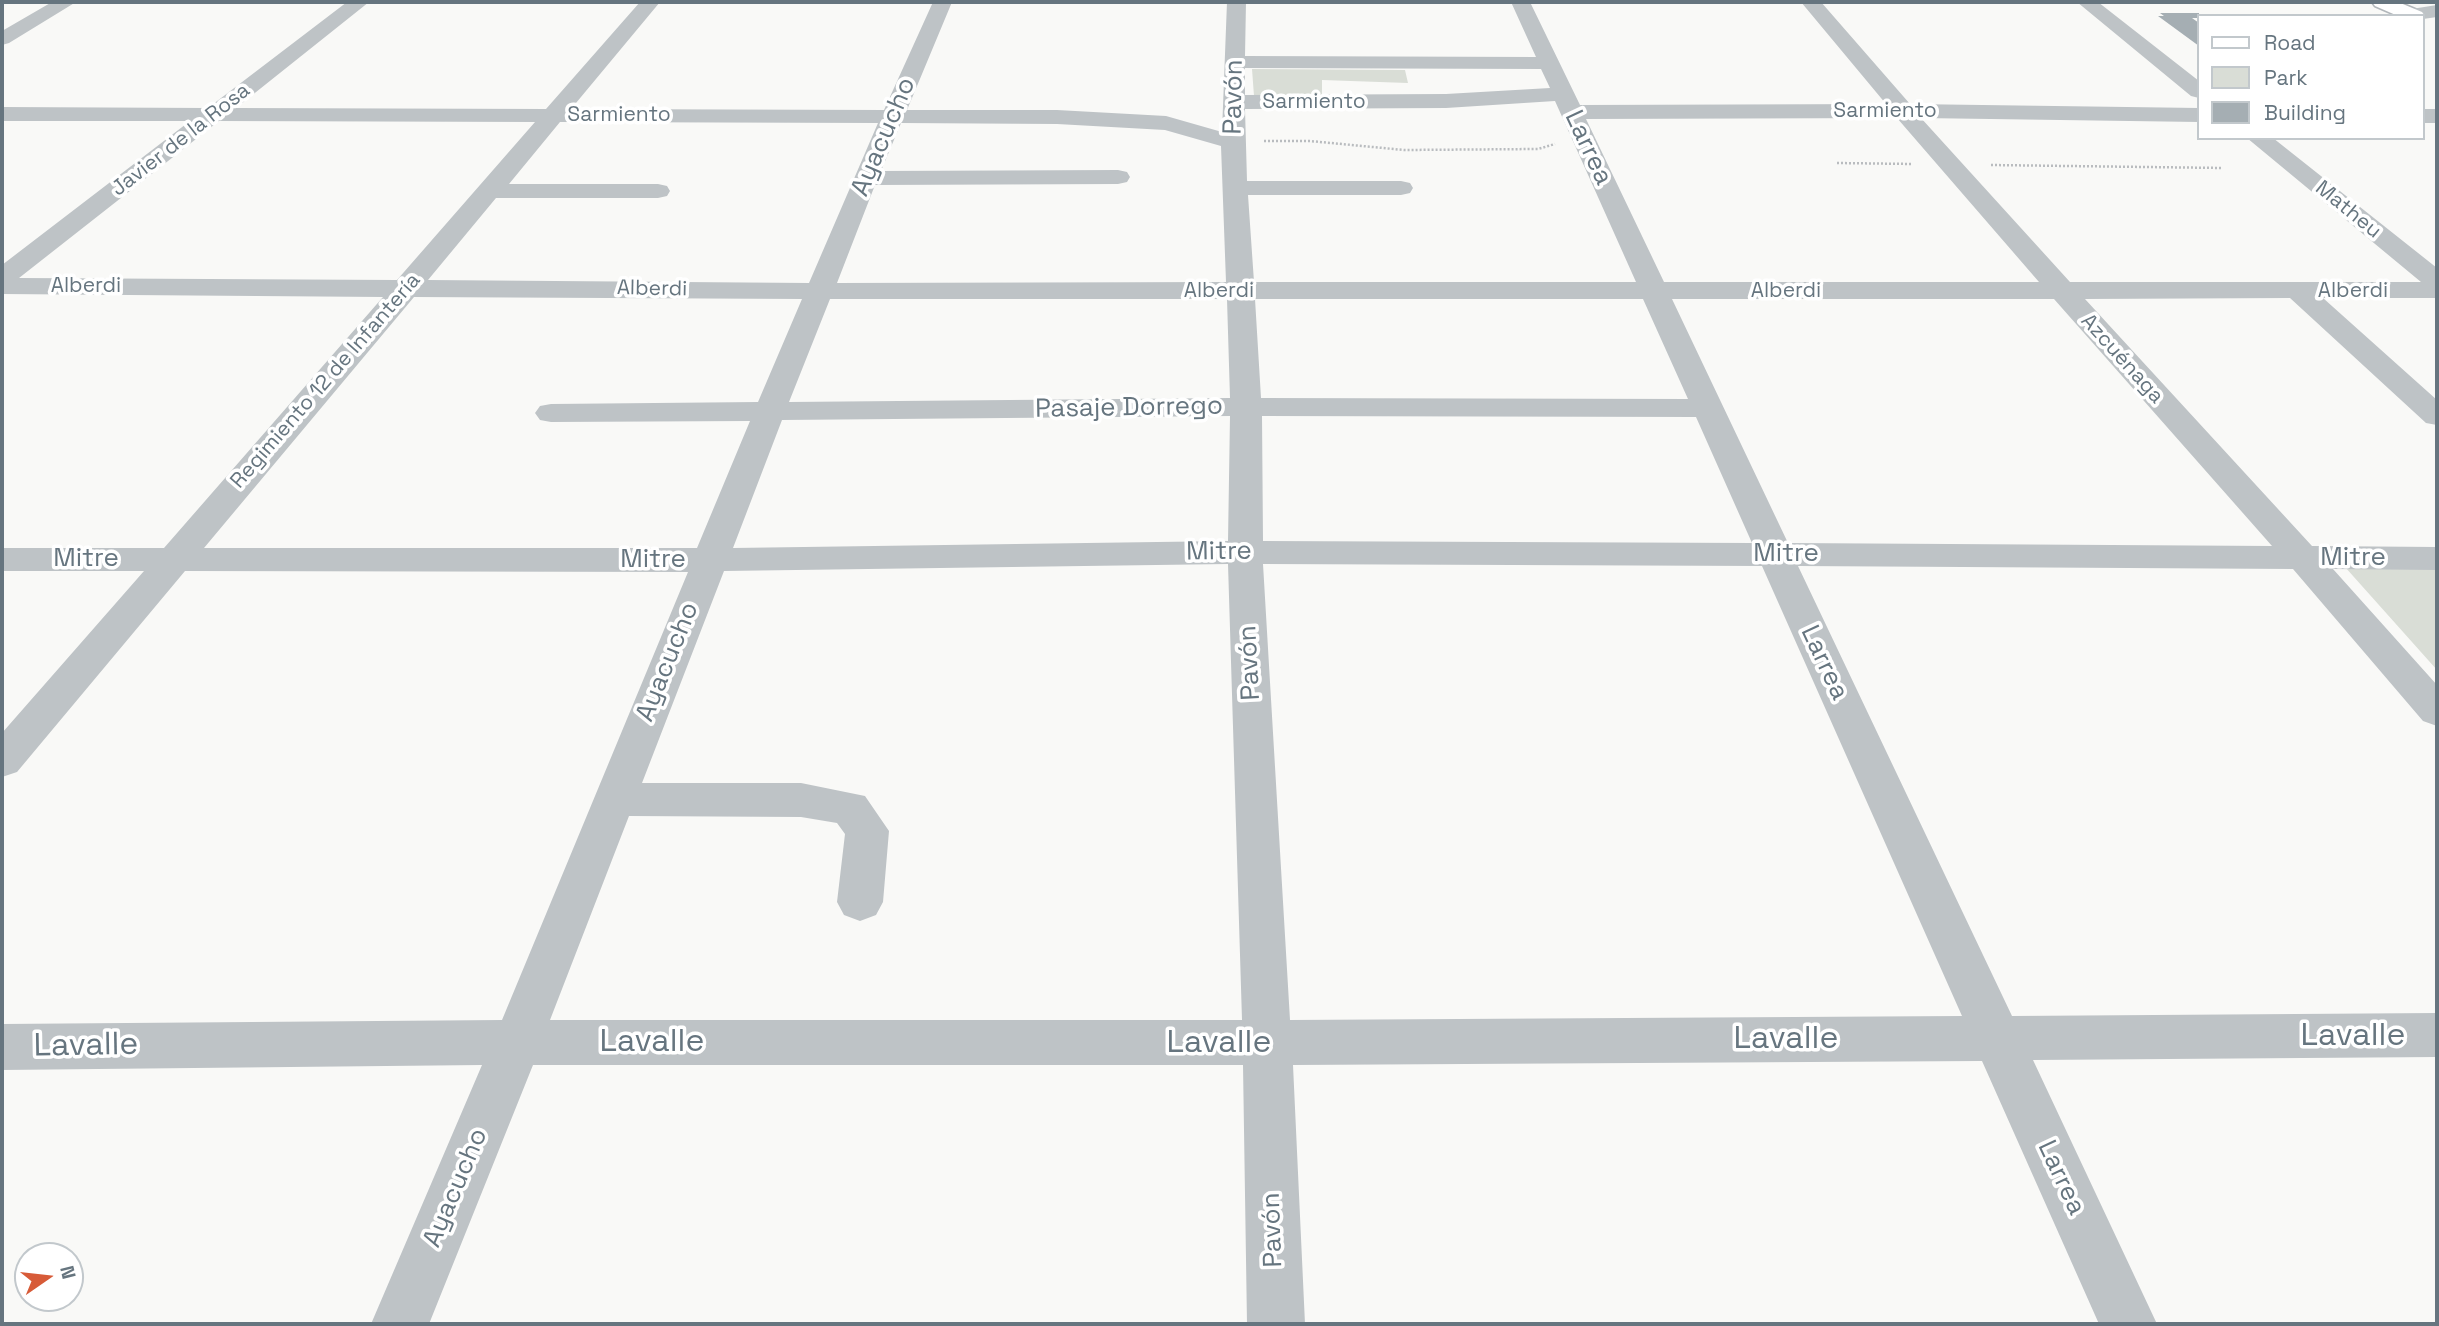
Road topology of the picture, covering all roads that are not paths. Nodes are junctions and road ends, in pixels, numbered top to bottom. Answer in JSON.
{"nodes":[{"id":1,"x":66,"y":2,"type":"edge"},
{"id":2,"x":359,"y":2,"type":"edge"},
{"id":3,"x":650,"y":2,"type":"edge"},
{"id":4,"x":942,"y":2,"type":"edge"},
{"id":5,"x":1236,"y":2,"type":"edge"},
{"id":6,"x":1521,"y":2,"type":"edge"},
{"id":7,"x":1811,"y":2,"type":"edge"},
{"id":8,"x":2086,"y":2,"type":"edge"},
{"id":9,"x":2382,"y":2,"type":"edge"},
{"id":10,"x":2426,"y":14,"type":"edge"},
{"id":11,"x":2,"y":39,"type":"edge"},
{"id":12,"x":1234,"y":62,"type":"junction"},
{"id":13,"x":2198,"y":90,"type":"edge"},
{"id":14,"x":1234,"y":102,"type":"junction"},
{"id":15,"x":1566,"y":102,"type":"junction"},
{"id":16,"x":1901,"y":111,"type":"junction"},
{"id":17,"x":217,"y":113,"type":"junction"},
{"id":18,"x":2,"y":114,"type":"edge"},
{"id":19,"x":555,"y":114,"type":"junction"},
{"id":20,"x":2198,"y":115,"type":"edge"},
{"id":21,"x":892,"y":116,"type":"junction"},
{"id":22,"x":2261,"y":140,"type":"edge"},
{"id":23,"x":1233,"y":142,"type":"junction"},
{"id":24,"x":1118,"y":177,"type":"dead end"},
{"id":25,"x":866,"y":178,"type":"junction"},
{"id":26,"x":1235,"y":188,"type":"junction"},
{"id":27,"x":1401,"y":188,"type":"dead end"},
{"id":28,"x":490,"y":191,"type":"junction"},
{"id":29,"x":658,"y":191,"type":"dead end"},
{"id":30,"x":2,"y":278,"type":"edge"},
{"id":31,"x":2437,"y":281,"type":"edge"},
{"id":32,"x":2,"y":286,"type":"edge"},
{"id":33,"x":407,"y":287,"type":"junction"},
{"id":34,"x":2060,"y":290,"type":"junction"},
{"id":35,"x":2437,"y":290,"type":"edge"},
{"id":36,"x":821,"y":291,"type":"junction"},
{"id":37,"x":1241,"y":291,"type":"junction"},
{"id":38,"x":1654,"y":291,"type":"junction"},
{"id":39,"x":2298,"y":291,"type":"junction"},
{"id":40,"x":1246,"y":407,"type":"junction"},
{"id":41,"x":1707,"y":408,"type":"junction"},
{"id":42,"x":770,"y":411,"type":"junction"},
{"id":43,"x":551,"y":413,"type":"dead end"},
{"id":44,"x":2437,"y":416,"type":"edge"},
{"id":45,"x":1245,"y":552,"type":"junction"},
{"id":46,"x":1774,"y":554,"type":"junction"},
{"id":47,"x":2303,"y":558,"type":"junction"},
{"id":48,"x":2437,"y":558,"type":"edge"},
{"id":49,"x":2,"y":559,"type":"edge"},
{"id":50,"x":172,"y":559,"type":"junction"},
{"id":51,"x":709,"y":560,"type":"junction"},
{"id":52,"x":2437,"y":711,"type":"edge"},
{"id":53,"x":2,"y":761,"type":"edge"},
{"id":54,"x":614,"y":799,"type":"junction"},
{"id":55,"x":860,"y":902,"type":"dead end"},
{"id":56,"x":2437,"y":1035,"type":"edge"},
{"id":57,"x":1996,"y":1038,"type":"junction"},
{"id":58,"x":517,"y":1042,"type":"junction"},
{"id":59,"x":1267,"y":1043,"type":"junction"},
{"id":60,"x":2,"y":1047,"type":"edge"},
{"id":61,"x":400,"y":1324,"type":"edge"},
{"id":62,"x":1276,"y":1324,"type":"edge"},
{"id":63,"x":2127,"y":1324,"type":"edge"}],
"edges":[{"from":1,"to":11,"type":"street"},
{"from":2,"to":17,"type":"street","name":"Javier de la Rosa"},
{"from":3,"to":19,"type":"street","name":"Regimiento 12 de Infantería"},
{"from":4,"to":21,"type":"street","name":"Ayacucho"},
{"from":5,"to":12,"type":"street","name":"Pavón"},
{"from":6,"to":15,"type":"street","name":"Larrea"},
{"from":7,"to":16,"type":"street","name":"Azcuénaga"},
{"from":8,"to":13,"type":"street"},
{"from":9,"to":10,"type":"main road"},
{"from":12,"to":14,"type":"street","name":"Pavón"},
{"from":12,"to":15,"type":"street"},
{"from":14,"to":15,"type":"street","name":"Sarmiento"},
{"from":14,"to":23,"type":"street","name":"Pavón"},
{"from":15,"to":16,"type":"street","name":"Sarmiento"},
{"from":15,"to":38,"type":"street","name":"Larrea"},
{"from":16,"to":20,"type":"street","name":"Sarmiento"},
{"from":16,"to":34,"type":"street","name":"Azcuénaga"},
{"from":17,"to":18,"type":"street","name":"Sarmiento"},
{"from":17,"to":19,"type":"street","name":"Sarmiento"},
{"from":17,"to":30,"type":"street","name":"Javier de la Rosa"},
{"from":19,"to":21,"type":"street","name":"Sarmiento"},
{"from":19,"to":28,"type":"street","name":"Regimiento 12 de Infantería"},
{"from":21,"to":23,"type":"street","name":"Sarmiento"},
{"from":21,"to":25,"type":"street","name":"Ayacucho"},
{"from":22,"to":31,"type":"street","name":"Matheu"},
{"from":23,"to":26,"type":"street","name":"Pavón"},
{"from":24,"to":25,"type":"street"},
{"from":25,"to":36,"type":"street","name":"Ayacucho"},
{"from":26,"to":27,"type":"street"},
{"from":26,"to":37,"type":"street","name":"Pavón"},
{"from":28,"to":29,"type":"street"},
{"from":28,"to":33,"type":"street","name":"Regimiento 12 de Infantería"},
{"from":32,"to":33,"type":"street","name":"Alberdi"},
{"from":33,"to":36,"type":"street","name":"Alberdi"},
{"from":33,"to":50,"type":"street","name":"Regimiento 12 de Infantería"},
{"from":34,"to":38,"type":"street","name":"Alberdi"},
{"from":34,"to":39,"type":"street","name":"Alberdi"},
{"from":34,"to":47,"type":"street","name":"Azcuénaga"},
{"from":35,"to":39,"type":"street","name":"Alberdi"},
{"from":36,"to":37,"type":"street","name":"Alberdi"},
{"from":36,"to":42,"type":"street","name":"Ayacucho"},
{"from":37,"to":38,"type":"street","name":"Alberdi"},
{"from":37,"to":40,"type":"street","name":"Pavón"},
{"from":38,"to":41,"type":"street","name":"Larrea"},
{"from":39,"to":44,"type":"street"},
{"from":40,"to":41,"type":"street","name":"Pasaje Dorrego"},
{"from":40,"to":42,"type":"street","name":"Pasaje Dorrego"},
{"from":40,"to":45,"type":"street","name":"Pavón"},
{"from":41,"to":46,"type":"street","name":"Larrea"},
{"from":42,"to":43,"type":"street","name":"Pasaje Dorrego"},
{"from":42,"to":51,"type":"street","name":"Ayacucho"},
{"from":45,"to":46,"type":"street","name":"Mitre"},
{"from":45,"to":51,"type":"street","name":"Mitre"},
{"from":45,"to":59,"type":"street","name":"Pavón"},
{"from":46,"to":47,"type":"street","name":"Mitre"},
{"from":46,"to":57,"type":"street","name":"Larrea"},
{"from":47,"to":48,"type":"street","name":"Mitre"},
{"from":47,"to":52,"type":"street","name":"Azcuénaga"},
{"from":49,"to":50,"type":"street","name":"Mitre"},
{"from":50,"to":51,"type":"street","name":"Mitre"},
{"from":50,"to":53,"type":"street","name":"Regimiento 12 de Infantería"},
{"from":51,"to":54,"type":"street","name":"Ayacucho"},
{"from":54,"to":55,"type":"street"},
{"from":54,"to":58,"type":"street","name":"Ayacucho"},
{"from":56,"to":57,"type":"street","name":"Lavalle"},
{"from":57,"to":59,"type":"street","name":"Lavalle"},
{"from":57,"to":63,"type":"street","name":"Larrea"},
{"from":58,"to":59,"type":"street","name":"Lavalle"},
{"from":58,"to":60,"type":"street","name":"Lavalle"},
{"from":58,"to":61,"type":"street","name":"Ayacucho"},
{"from":59,"to":62,"type":"street","name":"Pavón"}]}
